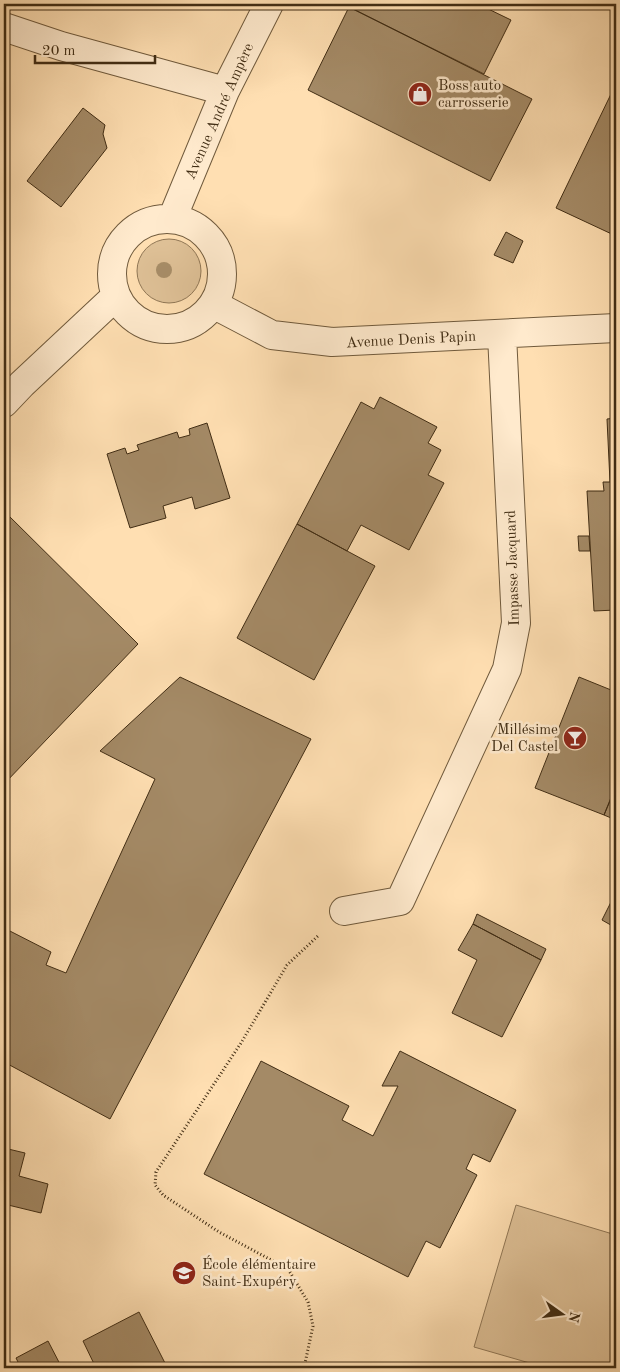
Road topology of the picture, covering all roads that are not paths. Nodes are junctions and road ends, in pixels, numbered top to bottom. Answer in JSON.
{"nodes":[{"id":1,"x":269,"y":4,"type":"edge"},
{"id":2,"x":4,"y":27,"type":"edge"},
{"id":3,"x":225,"y":91,"type":"junction"},
{"id":4,"x":172,"y":219,"type":"junction"},
{"id":5,"x":116,"y":296,"type":"junction"},
{"id":6,"x":213,"y":304,"type":"junction"},
{"id":7,"x":616,"y":328,"type":"edge"},
{"id":8,"x":502,"y":335,"type":"junction"},
{"id":9,"x":4,"y":403,"type":"edge"},
{"id":10,"x":344,"y":911,"type":"road end"}],
"edges":[{"from":1,"to":3,"type":"street","name":"Avenue André Ampère"},
{"from":2,"to":3,"type":"street"},
{"from":3,"to":4,"type":"street","name":"Avenue André Ampère"},
{"from":4,"to":5,"type":"street"},
{"from":4,"to":6,"type":"street"},
{"from":5,"to":6,"type":"street"},
{"from":5,"to":9,"type":"street"},
{"from":6,"to":8,"type":"street","name":"Avenue Denis Papin"},
{"from":7,"to":8,"type":"street","name":"Avenue Denis Papin"},
{"from":8,"to":10,"type":"street","name":"Impasse Jacquard"}]}
